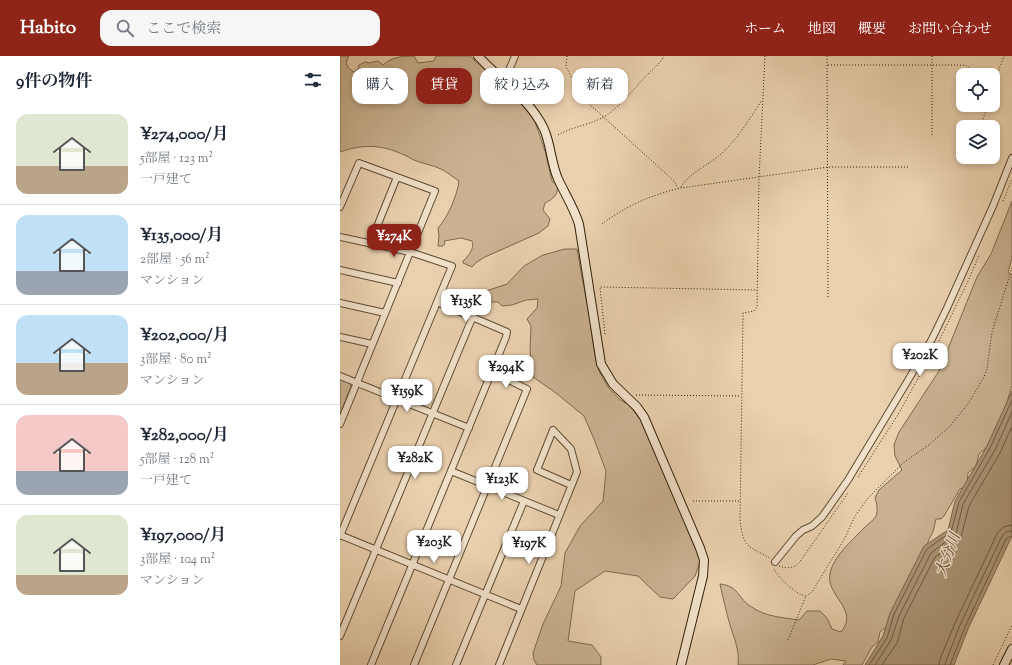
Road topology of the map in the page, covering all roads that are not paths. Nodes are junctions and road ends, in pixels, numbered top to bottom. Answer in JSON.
{"nodes":[{"id":1,"x":478,"y":56,"type":"edge"},
{"id":2,"x":515,"y":56,"type":"edge"},
{"id":3,"x":490,"y":68,"type":"edge"},
{"id":4,"x":510,"y":68,"type":"edge"},
{"id":5,"x":526,"y":104,"type":"edge"},
{"id":6,"x":1012,"y":158,"type":"edge"},
{"id":7,"x":397,"y":177,"type":"junction"},
{"id":8,"x":340,"y":205,"type":"edge"},
{"id":9,"x":340,"y":237,"type":"edge"},
{"id":10,"x":370,"y":244,"type":"junction"},
{"id":11,"x":410,"y":252,"type":"junction"},
{"id":12,"x":340,"y":270,"type":"edge"},
{"id":13,"x":398,"y":283,"type":"junction"},
{"id":14,"x":437,"y":302,"type":"junction"},
{"id":15,"x":340,"y":303,"type":"edge"},
{"id":16,"x":385,"y":313,"type":"junction"},
{"id":17,"x":473,"y":316,"type":"junction"},
{"id":18,"x":340,"y":337,"type":"edge"},
{"id":19,"x":372,"y":344,"type":"junction"},
{"id":20,"x":492,"y":372,"type":"junction"},
{"id":21,"x":340,"y":376,"type":"edge"},
{"id":22,"x":357,"y":383,"type":"junction"},
{"id":23,"x":397,"y":399,"type":"junction"},
{"id":24,"x":432,"y":414,"type":"junction"},
{"id":25,"x":340,"y":424,"type":"edge"},
{"id":26,"x":469,"y":428,"type":"junction"},
{"id":27,"x":451,"y":471,"type":"junction"},
{"id":28,"x":571,"y":485,"type":"junction"},
{"id":29,"x":487,"y":486,"type":"junction"},
{"id":30,"x":524,"y":500,"type":"junction"},
{"id":31,"x":559,"y":515,"type":"junction"},
{"id":32,"x":340,"y":536,"type":"edge"},
{"id":33,"x":376,"y":550,"type":"junction"},
{"id":34,"x":775,"y":562,"type":"road end"},
{"id":35,"x":413,"y":565,"type":"junction"},
{"id":36,"x":449,"y":580,"type":"junction"},
{"id":37,"x":485,"y":594,"type":"junction"},
{"id":38,"x":521,"y":609,"type":"junction"},
{"id":39,"x":340,"y":636,"type":"edge"},
{"id":40,"x":1012,"y":649,"type":"edge"},
{"id":41,"x":371,"y":665,"type":"edge"},
{"id":42,"x":414,"y":665,"type":"edge"},
{"id":43,"x":456,"y":665,"type":"edge"},
{"id":44,"x":498,"y":665,"type":"edge"},
{"id":45,"x":681,"y":665,"type":"edge"},
{"id":46,"x":1004,"y":665,"type":"edge"}],
"edges":[{"from":1,"to":3,"type":"street"},
{"from":2,"to":4,"type":"street"},
{"from":5,"to":45,"type":"street"},
{"from":6,"to":34,"type":"street"},
{"from":7,"to":8,"type":"street"},
{"from":7,"to":10,"type":"street"},
{"from":7,"to":11,"type":"street"},
{"from":9,"to":10,"type":"street"},
{"from":10,"to":11,"type":"street"},
{"from":11,"to":13,"type":"street"},
{"from":11,"to":14,"type":"street"},
{"from":12,"to":13,"type":"street"},
{"from":13,"to":16,"type":"street"},
{"from":14,"to":17,"type":"street"},
{"from":14,"to":23,"type":"street"},
{"from":15,"to":16,"type":"street"},
{"from":16,"to":19,"type":"street"},
{"from":17,"to":20,"type":"street"},
{"from":17,"to":24,"type":"street"},
{"from":18,"to":19,"type":"street"},
{"from":19,"to":22,"type":"street"},
{"from":20,"to":26,"type":"street"},
{"from":20,"to":29,"type":"street"},
{"from":21,"to":22,"type":"street"},
{"from":22,"to":23,"type":"street"},
{"from":22,"to":25,"type":"street"},
{"from":23,"to":24,"type":"street"},
{"from":23,"to":32,"type":"street"},
{"from":24,"to":26,"type":"street"},
{"from":24,"to":33,"type":"street"},
{"from":26,"to":27,"type":"street"},
{"from":27,"to":29,"type":"street"},
{"from":27,"to":35,"type":"street"},
{"from":28,"to":28,"type":"street"},
{"from":28,"to":31,"type":"street"},
{"from":29,"to":30,"type":"street"},
{"from":29,"to":36,"type":"street"},
{"from":30,"to":31,"type":"street"},
{"from":30,"to":37,"type":"street"},
{"from":31,"to":38,"type":"street"},
{"from":32,"to":33,"type":"street"},
{"from":33,"to":35,"type":"street"},
{"from":33,"to":39,"type":"street"},
{"from":35,"to":36,"type":"street"},
{"from":35,"to":41,"type":"street"},
{"from":36,"to":37,"type":"street"},
{"from":36,"to":42,"type":"street"},
{"from":37,"to":38,"type":"street"},
{"from":37,"to":43,"type":"street"},
{"from":38,"to":44,"type":"street"},
{"from":40,"to":46,"type":"street"}]}
